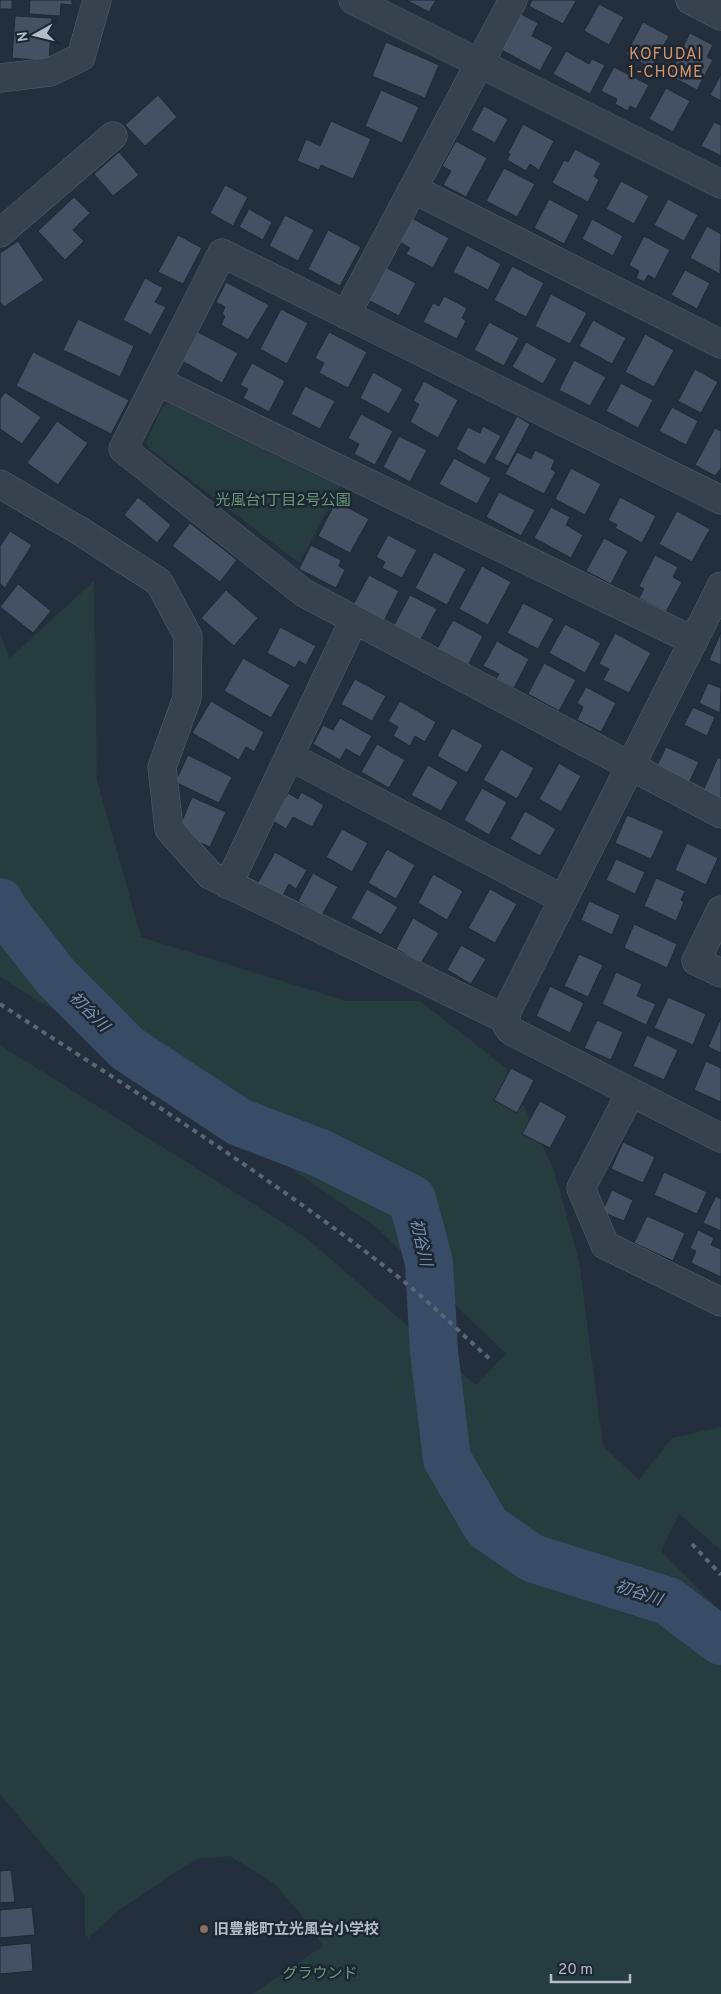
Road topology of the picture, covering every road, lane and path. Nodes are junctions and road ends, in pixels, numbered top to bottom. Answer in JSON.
{"nodes":[{"id":1,"x":97,"y":0,"type":"edge"},
{"id":2,"x":353,"y":0,"type":"edge"},
{"id":3,"x":513,"y":0,"type":"edge"},
{"id":4,"x":690,"y":0,"type":"edge"},
{"id":5,"x":721,"y":16,"type":"edge"},
{"id":6,"x":479,"y":63,"type":"junction"},
{"id":7,"x":0,"y":78,"type":"edge"},
{"id":8,"x":114,"y":136,"type":"dead end"},
{"id":9,"x":721,"y":184,"type":"edge"},
{"id":10,"x":413,"y":189,"type":"junction"},
{"id":11,"x":0,"y":233,"type":"edge"},
{"id":12,"x":346,"y":315,"type":"junction"},
{"id":13,"x":721,"y":344,"type":"edge"},
{"id":14,"x":157,"y":381,"type":"junction"},
{"id":15,"x":0,"y":484,"type":"edge"},
{"id":16,"x":721,"y":500,"type":"edge"},
{"id":17,"x":721,"y":586,"type":"edge"},
{"id":18,"x":354,"y":620,"type":"junction"},
{"id":19,"x":694,"y":641,"type":"junction"},
{"id":20,"x":289,"y":756,"type":"junction"},
{"id":21,"x":630,"y":766,"type":"junction"},
{"id":22,"x":721,"y":814,"type":"edge"},
{"id":23,"x":228,"y":885,"type":"junction"},
{"id":24,"x":563,"y":899,"type":"junction"},
{"id":25,"x":721,"y":910,"type":"edge"},
{"id":26,"x":721,"y":973,"type":"edge"},
{"id":27,"x":505,"y":1019,"type":"junction"},
{"id":28,"x":631,"y":1092,"type":"junction"},
{"id":29,"x":721,"y":1138,"type":"edge"},
{"id":30,"x":721,"y":1302,"type":"edge"}],
"edges":[{"from":1,"to":7,"type":"street"},
{"from":2,"to":6,"type":"street"},
{"from":3,"to":6,"type":"street"},
{"from":4,"to":5,"type":"street"},
{"from":6,"to":9,"type":"street"},
{"from":6,"to":10,"type":"street"},
{"from":8,"to":11,"type":"street"},
{"from":10,"to":12,"type":"street"},
{"from":10,"to":13,"type":"street"},
{"from":12,"to":14,"type":"street"},
{"from":12,"to":16,"type":"street"},
{"from":14,"to":18,"type":"street"},
{"from":14,"to":19,"type":"street"},
{"from":15,"to":23,"type":"street"},
{"from":17,"to":19,"type":"street"},
{"from":18,"to":20,"type":"street"},
{"from":18,"to":21,"type":"street"},
{"from":19,"to":21,"type":"street"},
{"from":20,"to":23,"type":"street"},
{"from":20,"to":24,"type":"street"},
{"from":21,"to":22,"type":"street"},
{"from":21,"to":24,"type":"street"},
{"from":23,"to":27,"type":"street"},
{"from":24,"to":27,"type":"street"},
{"from":25,"to":26,"type":"street"},
{"from":27,"to":28,"type":"street"},
{"from":28,"to":29,"type":"street"},
{"from":28,"to":30,"type":"street"}]}
